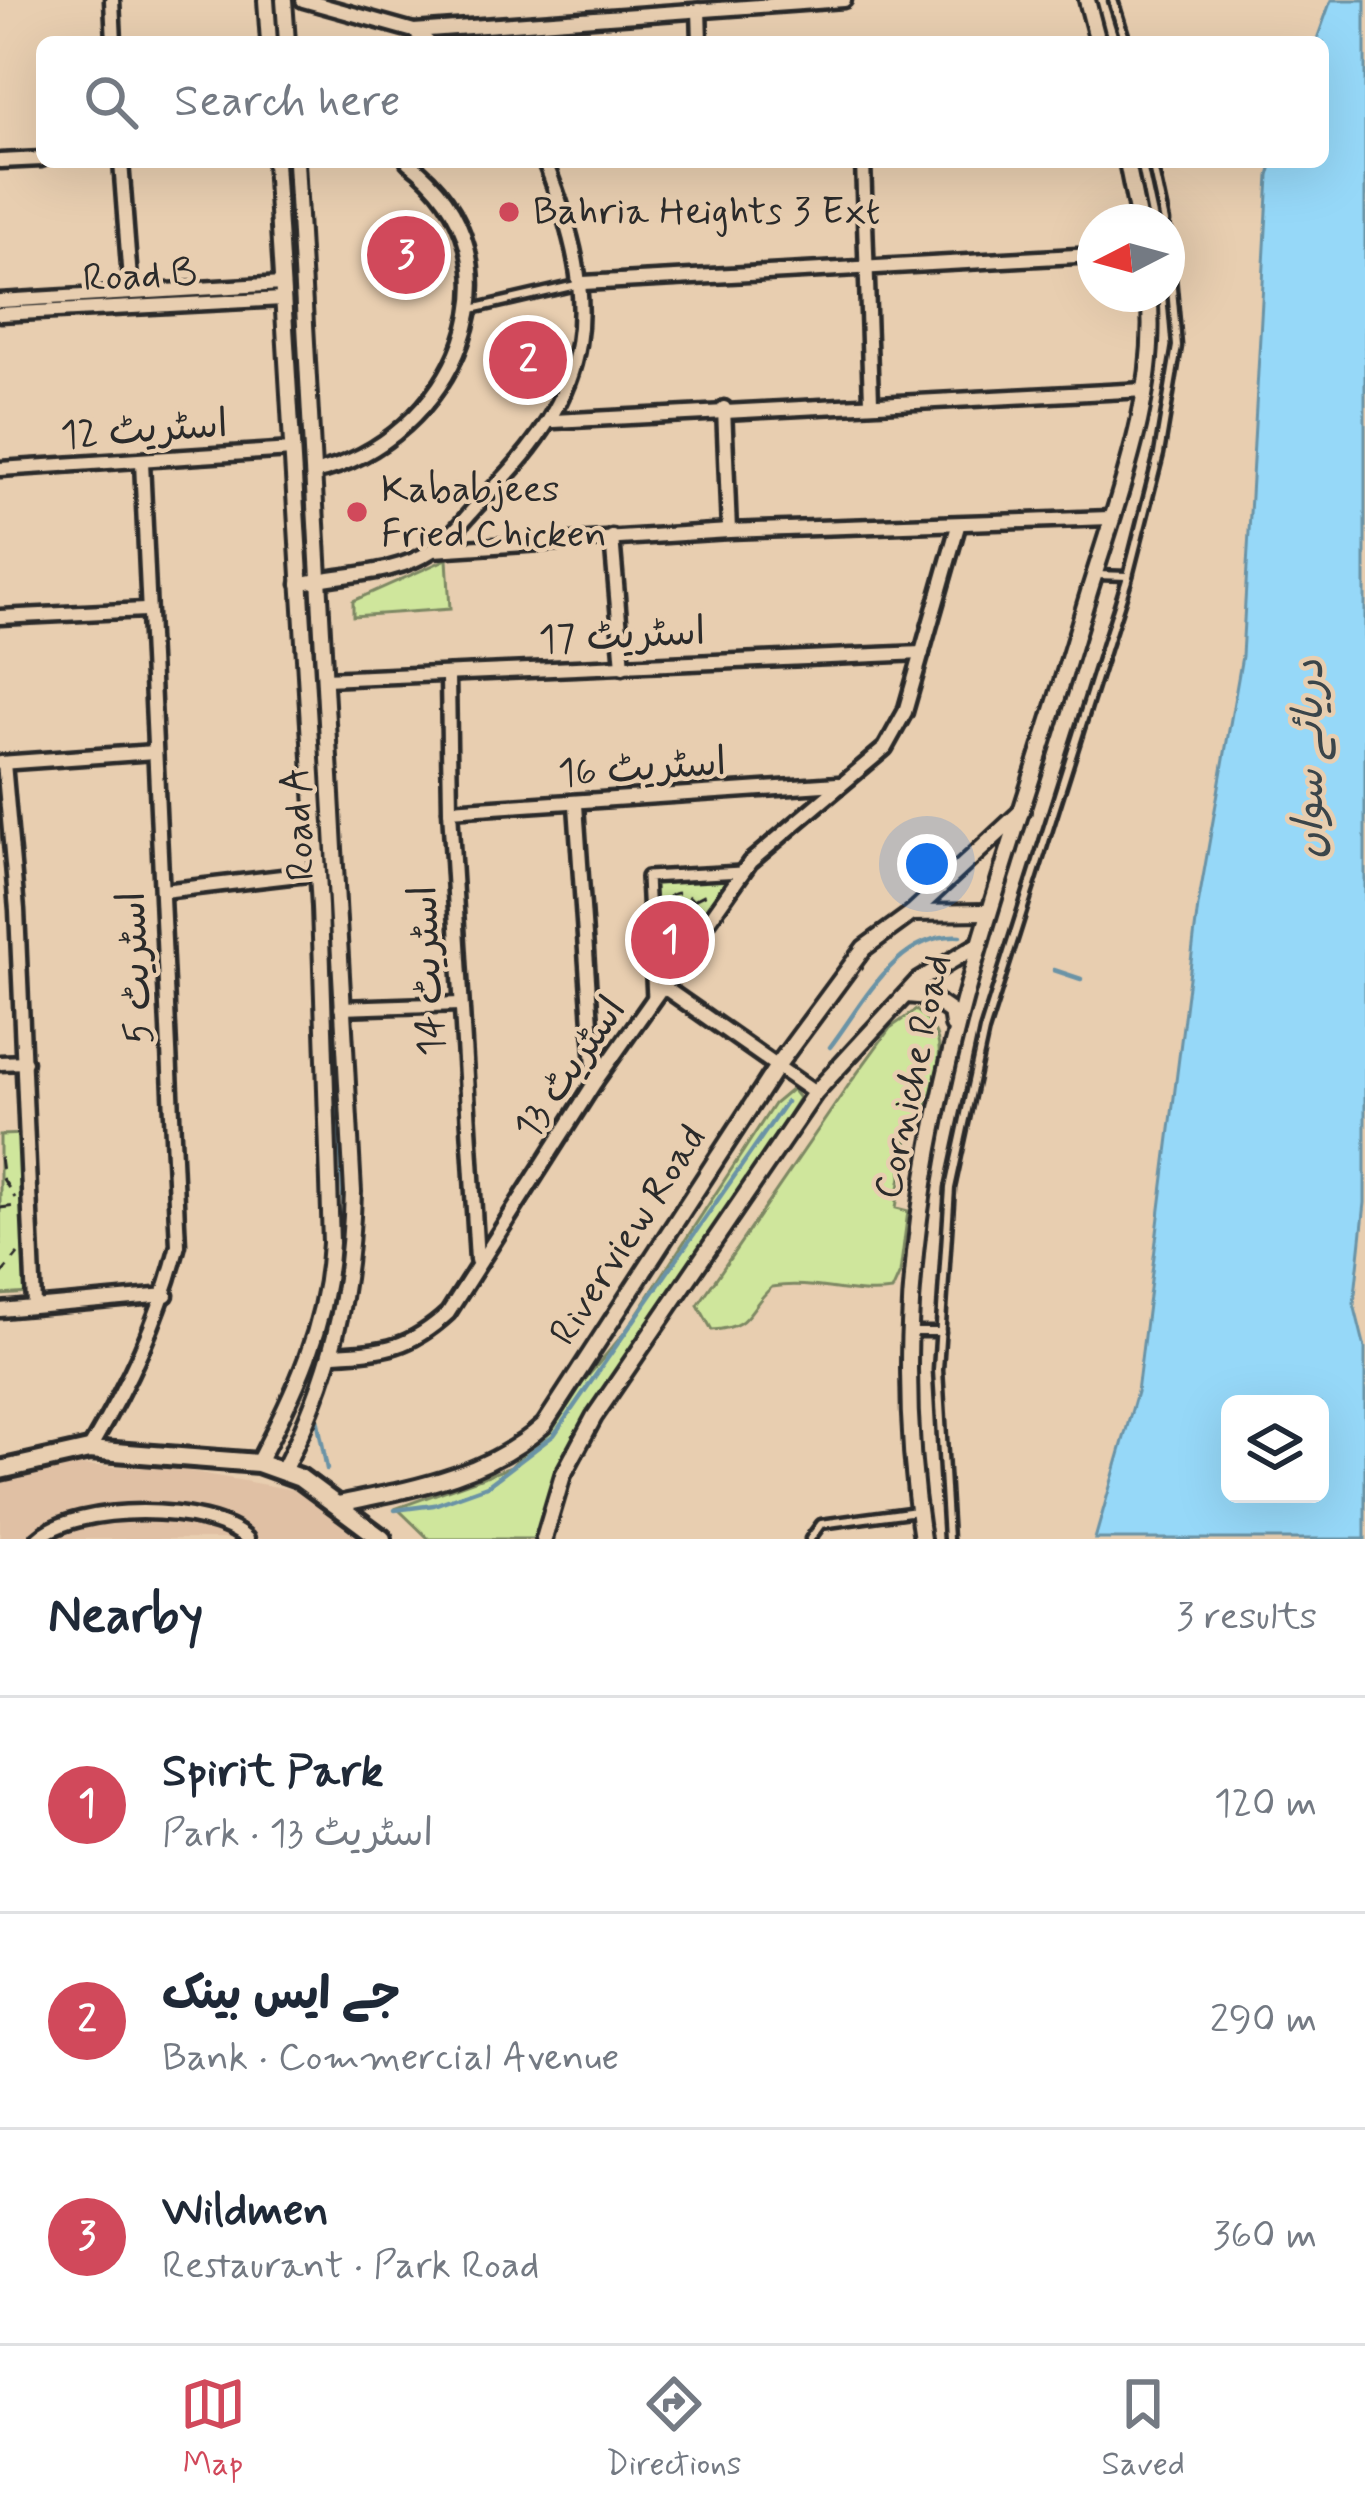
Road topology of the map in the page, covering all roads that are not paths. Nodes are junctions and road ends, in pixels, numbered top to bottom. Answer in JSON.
{"nodes":[{"id":1,"x":112,"y":0,"type":"edge"},
{"id":2,"x":266,"y":0,"type":"edge"},
{"id":3,"x":284,"y":0,"type":"edge"},
{"id":4,"x":303,"y":0,"type":"edge"},
{"id":5,"x":844,"y":0,"type":"edge"},
{"id":6,"x":1088,"y":0,"type":"edge"},
{"id":7,"x":1113,"y":0,"type":"edge"},
{"id":8,"x":806,"y":1,"type":"edge"},
{"id":9,"x":699,"y":10,"type":"junction"},
{"id":10,"x":414,"y":32,"type":"junction"},
{"id":11,"x":114,"y":36,"type":"edge"},
{"id":12,"x":269,"y":36,"type":"edge"},
{"id":13,"x":287,"y":36,"type":"edge"},
{"id":14,"x":420,"y":36,"type":"edge"},
{"id":15,"x":700,"y":36,"type":"edge"},
{"id":16,"x":1097,"y":36,"type":"edge"},
{"id":17,"x":1124,"y":36,"type":"edge"},
{"id":18,"x":36,"y":159,"type":"edge"},
{"id":19,"x":0,"y":161,"type":"edge"},
{"id":20,"x":121,"y":168,"type":"edge"},
{"id":21,"x":275,"y":168,"type":"edge"},
{"id":22,"x":296,"y":168,"type":"edge"},
{"id":23,"x":414,"y":168,"type":"edge"},
{"id":24,"x":547,"y":168,"type":"edge"},
{"id":25,"x":863,"y":168,"type":"edge"},
{"id":26,"x":1127,"y":168,"type":"edge"},
{"id":27,"x":1153,"y":168,"type":"edge"},
{"id":28,"x":1134,"y":204,"type":"edge"},
{"id":29,"x":1161,"y":204,"type":"edge"},
{"id":30,"x":1077,"y":256,"type":"edge"},
{"id":31,"x":865,"y":265,"type":"junction"},
{"id":32,"x":583,"y":283,"type":"junction"},
{"id":33,"x":282,"y":291,"type":"junction"},
{"id":34,"x":131,"y":293,"type":"junction"},
{"id":35,"x":0,"y":301,"type":"edge"},
{"id":36,"x":468,"y":309,"type":"junction"},
{"id":37,"x":1148,"y":312,"type":"edge"},
{"id":38,"x":1174,"y":312,"type":"edge"},
{"id":39,"x":0,"y":314,"type":"edge"},
{"id":40,"x":1145,"y":390,"type":"junction"},
{"id":41,"x":871,"y":400,"type":"junction"},
{"id":42,"x":724,"y":408,"type":"junction"},
{"id":43,"x":554,"y":421,"type":"junction"},
{"id":44,"x":292,"y":450,"type":"junction"},
{"id":45,"x":142,"y":462,"type":"junction"},
{"id":46,"x":0,"y":469,"type":"edge"},
{"id":47,"x":313,"y":473,"type":"junction"},
{"id":48,"x":1110,"y":518,"type":"junction"},
{"id":49,"x":958,"y":526,"type":"junction"},
{"id":50,"x":729,"y":531,"type":"junction"},
{"id":51,"x":612,"y":537,"type":"junction"},
{"id":52,"x":433,"y":550,"type":"junction"},
{"id":53,"x":1094,"y":574,"type":"junction"},
{"id":54,"x":1128,"y":576,"type":"junction"},
{"id":55,"x":318,"y":580,"type":"junction"},
{"id":56,"x":299,"y":584,"type":"junction"},
{"id":57,"x":145,"y":610,"type":"junction"},
{"id":58,"x":0,"y":616,"type":"edge"},
{"id":59,"x":922,"y":653,"type":"junction"},
{"id":60,"x":623,"y":667,"type":"junction"},
{"id":61,"x":448,"y":677,"type":"junction"},
{"id":62,"x":325,"y":679,"type":"junction"},
{"id":63,"x":154,"y":752,"type":"junction"},
{"id":64,"x":2,"y":763,"type":"edge"},
{"id":65,"x":838,"y":784,"type":"junction"},
{"id":66,"x":576,"y":805,"type":"junction"},
{"id":67,"x":1025,"y":808,"type":"junction"},
{"id":68,"x":450,"y":810,"type":"junction"},
{"id":69,"x":743,"y":872,"type":"junction"},
{"id":70,"x":316,"y":873,"type":"junction"},
{"id":71,"x":163,"y":891,"type":"junction"},
{"id":72,"x":0,"y":910,"type":"edge"},
{"id":73,"x":17,"y":910,"type":"junction"},
{"id":74,"x":986,"y":912,"type":"junction"},
{"id":75,"x":912,"y":913,"type":"junction"},
{"id":76,"x":976,"y":946,"type":"junction"},
{"id":77,"x":664,"y":988,"type":"junction"},
{"id":78,"x":907,"y":995,"type":"junction"},
{"id":79,"x":460,"y":1004,"type":"junction"},
{"id":80,"x":653,"y":1004,"type":"junction"},
{"id":81,"x":341,"y":1008,"type":"junction"},
{"id":82,"x":953,"y":1025,"type":"junction"},
{"id":83,"x":26,"y":1062,"type":"junction"},
{"id":84,"x":0,"y":1064,"type":"edge"},
{"id":85,"x":777,"y":1066,"type":"junction"},
{"id":86,"x":595,"y":1082,"type":"junction"},
{"id":87,"x":815,"y":1094,"type":"junction"},
{"id":88,"x":477,"y":1261,"type":"junction"},
{"id":89,"x":166,"y":1294,"type":"junction"},
{"id":90,"x":34,"y":1305,"type":"junction"},
{"id":91,"x":0,"y":1310,"type":"edge"},
{"id":92,"x":910,"y":1331,"type":"junction"},
{"id":93,"x":941,"y":1332,"type":"junction"},
{"id":94,"x":335,"y":1354,"type":"junction"},
{"id":95,"x":89,"y":1450,"type":"junction"},
{"id":96,"x":258,"y":1463,"type":"junction"},
{"id":97,"x":0,"y":1470,"type":"edge"},
{"id":98,"x":283,"y":1471,"type":"junction"},
{"id":99,"x":338,"y":1504,"type":"junction"},
{"id":100,"x":917,"y":1511,"type":"junction"},
{"id":101,"x":38,"y":1539,"type":"edge"},
{"id":102,"x":247,"y":1539,"type":"edge"},
{"id":103,"x":382,"y":1539,"type":"edge"},
{"id":104,"x":544,"y":1539,"type":"edge"},
{"id":105,"x":810,"y":1539,"type":"edge"},
{"id":106,"x":922,"y":1539,"type":"edge"},
{"id":107,"x":948,"y":1539,"type":"edge"}],
"edges":[{"from":1,"to":11,"type":"street"},
{"from":2,"to":12,"type":"street"},
{"from":3,"to":13,"type":"street"},
{"from":4,"to":10,"type":"street"},
{"from":5,"to":8,"type":"street"},
{"from":6,"to":16,"type":"street"},
{"from":7,"to":17,"type":"lane"},
{"from":8,"to":9,"type":"street"},
{"from":9,"to":10,"type":"street"},
{"from":9,"to":15,"type":"street"},
{"from":10,"to":14,"type":"street"},
{"from":18,"to":19,"type":"street"},
{"from":20,"to":34,"type":"street"},
{"from":21,"to":33,"type":"street","name":"Road A"},
{"from":22,"to":47,"type":"street","name":"Road A"},
{"from":23,"to":36,"type":"street"},
{"from":24,"to":32,"type":"street"},
{"from":25,"to":31,"type":"street"},
{"from":26,"to":28,"type":"street"},
{"from":27,"to":29,"type":"lane"},
{"from":30,"to":31,"type":"street"},
{"from":31,"to":32,"type":"street"},
{"from":31,"to":41,"type":"street"},
{"from":32,"to":36,"type":"lane"},
{"from":32,"to":43,"type":"street"},
{"from":33,"to":34,"type":"street","name":"Road B"},
{"from":33,"to":39,"type":"street","name":"Road B"},
{"from":33,"to":44,"type":"street","name":"Road A"},
{"from":34,"to":35,"type":"street","name":"Road B"},
{"from":36,"to":47,"type":"street"},
{"from":37,"to":40,"type":"street","name":"Corniche Road"},
{"from":38,"to":54,"type":"lane"},
{"from":40,"to":41,"type":"street"},
{"from":40,"to":48,"type":"street","name":"Corniche Road"},
{"from":41,"to":42,"type":"street"},
{"from":42,"to":43,"type":"street"},
{"from":42,"to":50,"type":"street"},
{"from":43,"to":52,"type":"street"},
{"from":44,"to":45,"type":"street","name":"اسٹریٹ 12"},
{"from":44,"to":56,"type":"street","name":"Road A"},
{"from":45,"to":46,"type":"street","name":"اسٹریٹ 12"},
{"from":45,"to":57,"type":"street","name":"اسٹریٹ 5"},
{"from":47,"to":55,"type":"street","name":"Road A"},
{"from":48,"to":49,"type":"street"},
{"from":48,"to":53,"type":"street","name":"Corniche Road"},
{"from":49,"to":50,"type":"street"},
{"from":49,"to":59,"type":"street","name":"اسٹریٹ 13"},
{"from":50,"to":51,"type":"street"},
{"from":51,"to":52,"type":"street"},
{"from":51,"to":60,"type":"street"},
{"from":52,"to":55,"type":"street"},
{"from":53,"to":54,"type":"lane"},
{"from":53,"to":67,"type":"street","name":"Corniche Road"},
{"from":54,"to":93,"type":"lane"},
{"from":55,"to":56,"type":"street"},
{"from":55,"to":62,"type":"street","name":"Road A"},
{"from":56,"to":70,"type":"street","name":"Road A"},
{"from":57,"to":58,"type":"street"},
{"from":57,"to":63,"type":"street","name":"اسٹریٹ 5"},
{"from":59,"to":60,"type":"street","name":"اسٹریٹ 17"},
{"from":59,"to":65,"type":"street","name":"اسٹریٹ 13"},
{"from":60,"to":61,"type":"street","name":"اسٹریٹ 17"},
{"from":61,"to":62,"type":"street","name":"اسٹریٹ 17"},
{"from":61,"to":68,"type":"street","name":"اسٹریٹ 14"},
{"from":62,"to":81,"type":"street","name":"Road A"},
{"from":63,"to":64,"type":"street"},
{"from":63,"to":71,"type":"street","name":"اسٹریٹ 5"},
{"from":64,"to":73,"type":"street"},
{"from":65,"to":66,"type":"street","name":"اسٹریٹ 16"},
{"from":65,"to":69,"type":"street","name":"اسٹریٹ 13"},
{"from":66,"to":68,"type":"street","name":"اسٹریٹ 16"},
{"from":66,"to":86,"type":"street"},
{"from":67,"to":74,"type":"street","name":"Corniche Road"},
{"from":67,"to":75,"type":"street","name":"Riverview Road"},
{"from":68,"to":79,"type":"street","name":"اسٹریٹ 14"},
{"from":69,"to":77,"type":"street","name":"اسٹریٹ 13"},
{"from":69,"to":80,"type":"street"},
{"from":70,"to":71,"type":"street"},
{"from":70,"to":96,"type":"street","name":"Road A"},
{"from":71,"to":89,"type":"street","name":"اسٹریٹ 5"},
{"from":72,"to":73,"type":"street"},
{"from":73,"to":83,"type":"street"},
{"from":74,"to":75,"type":"street"},
{"from":74,"to":76,"type":"street","name":"Corniche Road"},
{"from":75,"to":85,"type":"street","name":"Riverview Road"},
{"from":76,"to":78,"type":"street","name":"Riverview Road"},
{"from":76,"to":82,"type":"street","name":"Corniche Road"},
{"from":77,"to":80,"type":"street","name":"اسٹریٹ 13"},
{"from":77,"to":85,"type":"street"},
{"from":78,"to":82,"type":"street"},
{"from":78,"to":87,"type":"street","name":"Riverview Road"},
{"from":79,"to":81,"type":"street"},
{"from":79,"to":88,"type":"street","name":"اسٹریٹ 14"},
{"from":80,"to":86,"type":"street","name":"اسٹریٹ 13"},
{"from":81,"to":94,"type":"street","name":"Road A"},
{"from":82,"to":92,"type":"street","name":"Corniche Road"},
{"from":83,"to":84,"type":"street"},
{"from":83,"to":90,"type":"street"},
{"from":85,"to":87,"type":"street"},
{"from":85,"to":99,"type":"street","name":"Riverview Road"},
{"from":86,"to":88,"type":"street","name":"اسٹریٹ 13"},
{"from":87,"to":104,"type":"street","name":"Riverview Road"},
{"from":88,"to":94,"type":"street","name":"اسٹریٹ 13"},
{"from":89,"to":90,"type":"street"},
{"from":89,"to":95,"type":"street","name":"اسٹریٹ 5"},
{"from":90,"to":91,"type":"street"},
{"from":92,"to":93,"type":"lane"},
{"from":92,"to":100,"type":"street","name":"Corniche Road"},
{"from":93,"to":107,"type":"lane"},
{"from":94,"to":98,"type":"street","name":"Road A"},
{"from":95,"to":96,"type":"main road"},
{"from":95,"to":97,"type":"main road"},
{"from":96,"to":98,"type":"main road"},
{"from":98,"to":99,"type":"main road"},
{"from":99,"to":103,"type":"main road"},
{"from":100,"to":105,"type":"lane"},
{"from":100,"to":106,"type":"street","name":"Corniche Road"},
{"from":101,"to":102,"type":"street"}]}
